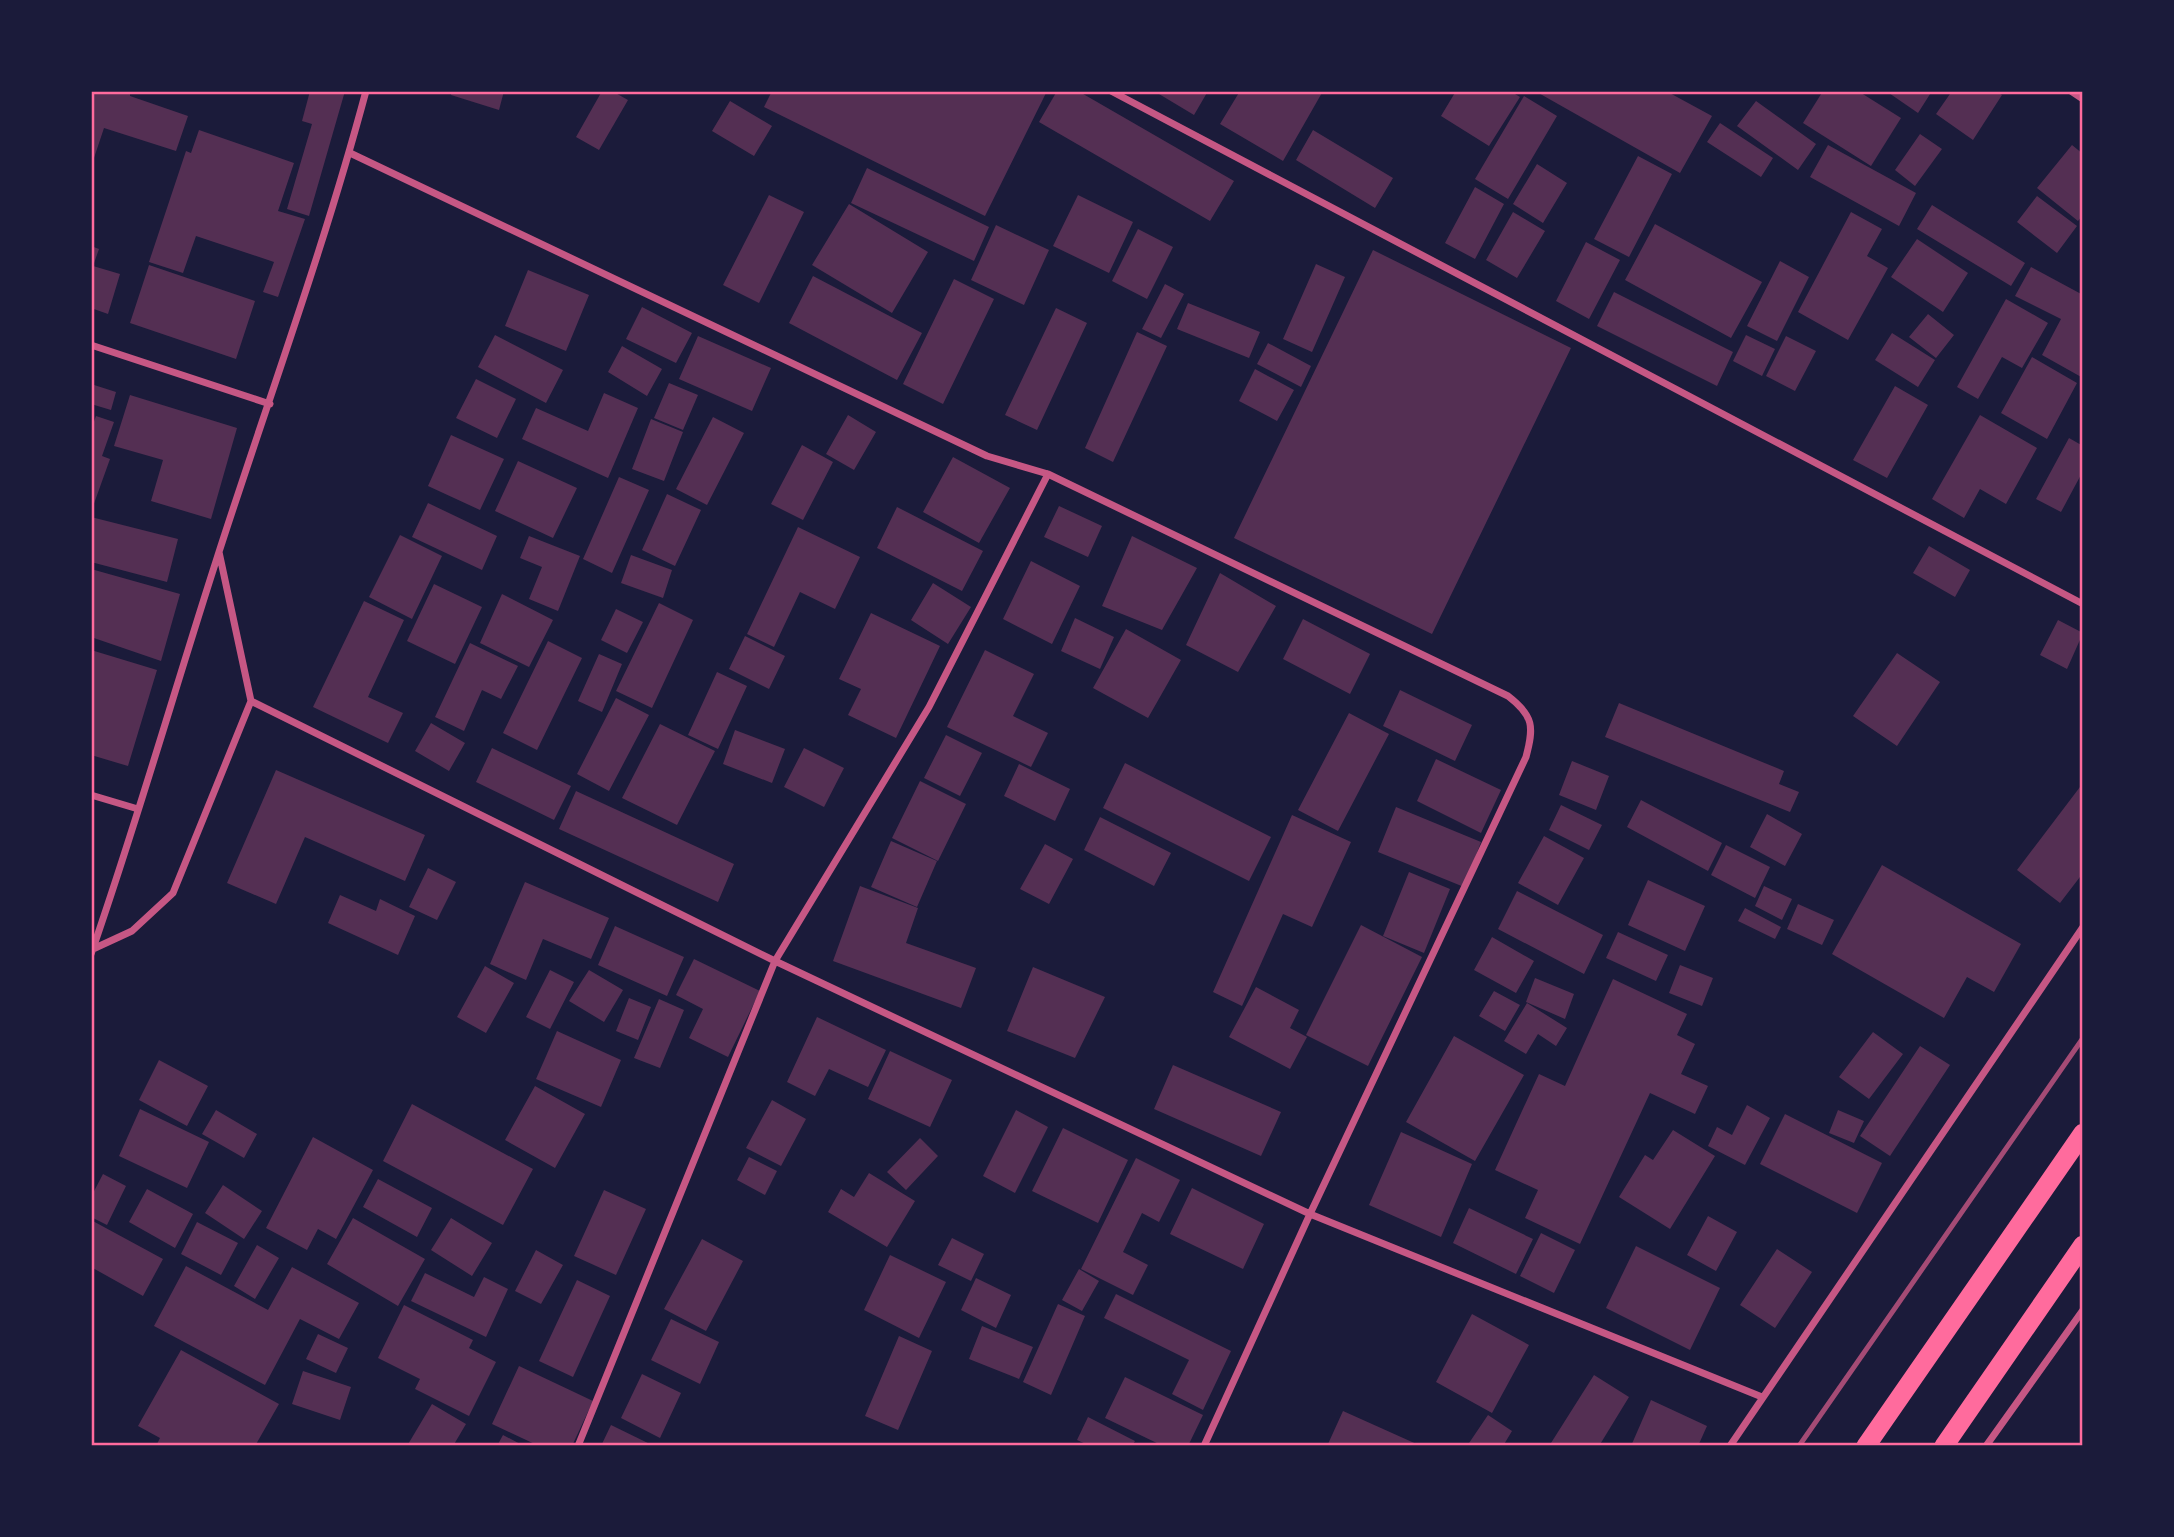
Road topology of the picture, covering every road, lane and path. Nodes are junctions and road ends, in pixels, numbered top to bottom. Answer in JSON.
{"nodes":[{"id":1,"x":366,"y":91,"type":"edge"},
{"id":2,"x":1111,"y":91,"type":"edge"},
{"id":3,"x":2071,"y":91,"type":"edge"},
{"id":4,"x":2083,"y":99,"type":"edge"},
{"id":5,"x":350,"y":153,"type":"junction"},
{"id":6,"x":91,"y":345,"type":"edge"},
{"id":7,"x":270,"y":404,"type":"junction"},
{"id":8,"x":1048,"y":474,"type":"junction"},
{"id":9,"x":219,"y":552,"type":"junction"},
{"id":10,"x":2083,"y":604,"type":"edge"},
{"id":11,"x":251,"y":701,"type":"junction"},
{"id":12,"x":91,"y":795,"type":"edge"},
{"id":13,"x":138,"y":809,"type":"junction"},
{"id":14,"x":2083,"y":927,"type":"edge"},
{"id":15,"x":92,"y":951,"type":"edge"},
{"id":16,"x":775,"y":961,"type":"junction"},
{"id":17,"x":2083,"y":1133,"type":"edge"},
{"id":18,"x":1310,"y":1214,"type":"junction"},
{"id":19,"x":2083,"y":1245,"type":"edge"},
{"id":20,"x":2083,"y":1310,"type":"edge"},
{"id":21,"x":1762,"y":1397,"type":"junction"},
{"id":22,"x":578,"y":1446,"type":"edge"},
{"id":23,"x":1204,"y":1446,"type":"edge"},
{"id":24,"x":1730,"y":1446,"type":"edge"},
{"id":25,"x":1866,"y":1446,"type":"edge"},
{"id":26,"x":1944,"y":1446,"type":"edge"},
{"id":27,"x":1986,"y":1446,"type":"edge"}],
"edges":[{"from":1,"to":5,"type":"street"},
{"from":2,"to":10,"type":"street"},
{"from":3,"to":4,"type":"street"},
{"from":5,"to":7,"type":"street"},
{"from":5,"to":8,"type":"street"},
{"from":6,"to":7,"type":"street"},
{"from":7,"to":9,"type":"street"},
{"from":8,"to":16,"type":"street"},
{"from":8,"to":18,"type":"street"},
{"from":9,"to":11,"type":"street"},
{"from":9,"to":13,"type":"street"},
{"from":11,"to":15,"type":"street"},
{"from":11,"to":16,"type":"street"},
{"from":12,"to":13,"type":"street"},
{"from":13,"to":15,"type":"street"},
{"from":14,"to":21,"type":"street"},
{"from":16,"to":18,"type":"street"},
{"from":16,"to":22,"type":"street"},
{"from":17,"to":25,"type":"highway"},
{"from":18,"to":21,"type":"street"},
{"from":18,"to":23,"type":"street"},
{"from":19,"to":26,"type":"highway"},
{"from":20,"to":27,"type":"street"},
{"from":21,"to":24,"type":"street"}]}
